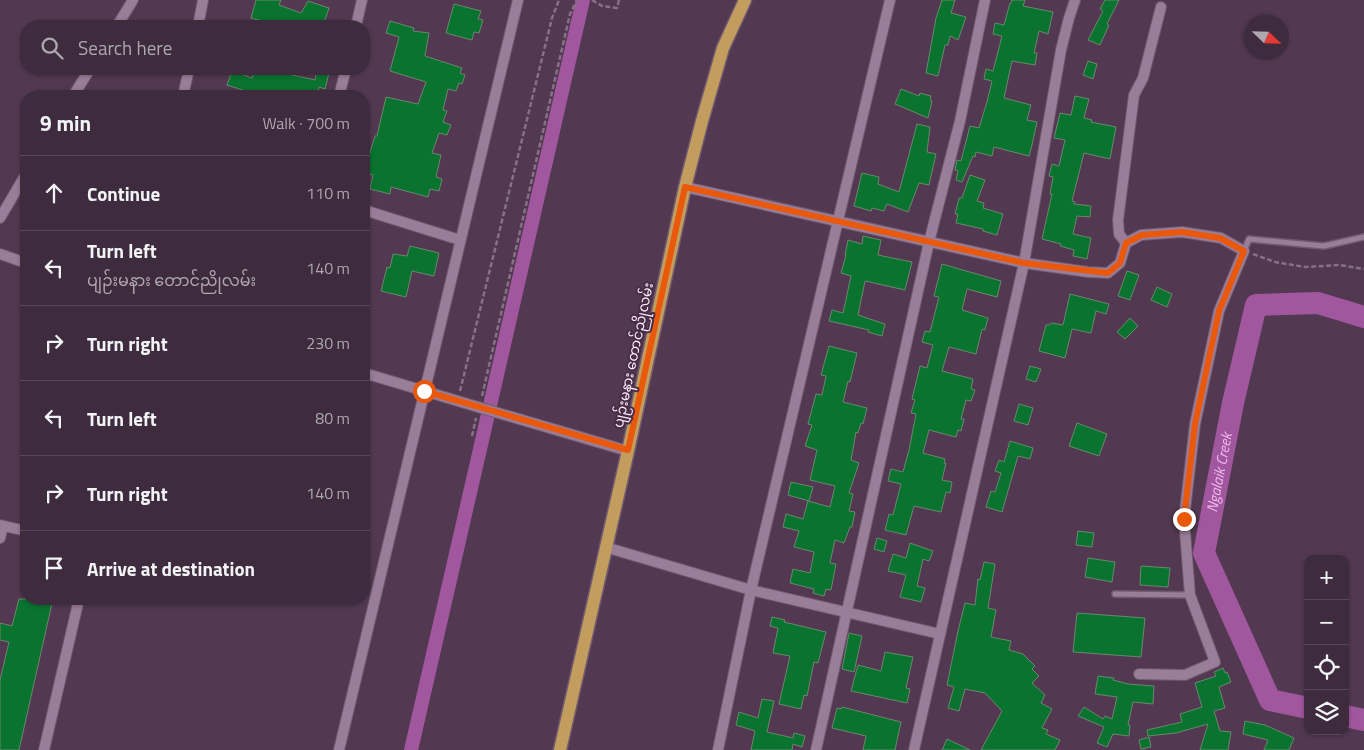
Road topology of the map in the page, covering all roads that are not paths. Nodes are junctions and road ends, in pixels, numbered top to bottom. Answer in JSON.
{"nodes":[{"id":1,"x":133,"y":0,"type":"edge"},
{"id":2,"x":203,"y":0,"type":"edge"},
{"id":3,"x":362,"y":0,"type":"edge"},
{"id":4,"x":518,"y":0,"type":"edge"},
{"id":5,"x":745,"y":0,"type":"edge"},
{"id":6,"x":890,"y":0,"type":"edge"},
{"id":7,"x":985,"y":0,"type":"edge"},
{"id":8,"x":1075,"y":0,"type":"edge"},
{"id":9,"x":1161,"y":7,"type":"dead end"},
{"id":10,"x":121,"y":20,"type":"edge"},
{"id":11,"x":199,"y":20,"type":"edge"},
{"id":12,"x":357,"y":20,"type":"edge"},
{"id":13,"x":86,"y":75,"type":"edge"},
{"id":14,"x":188,"y":75,"type":"edge"},
{"id":15,"x":345,"y":75,"type":"edge"},
{"id":16,"x":77,"y":90,"type":"edge"},
{"id":17,"x":184,"y":90,"type":"edge"},
{"id":18,"x":341,"y":90,"type":"edge"},
{"id":19,"x":20,"y":184,"type":"edge"},
{"id":20,"x":685,"y":187,"type":"junction"},
{"id":21,"x":370,"y":212,"type":"edge"},
{"id":22,"x":0,"y":218,"type":"edge"},
{"id":23,"x":839,"y":223,"type":"junction"},
{"id":24,"x":1364,"y":236,"type":"edge"},
{"id":25,"x":460,"y":240,"type":"junction"},
{"id":26,"x":929,"y":242,"type":"junction"},
{"id":27,"x":1126,"y":243,"type":"junction"},
{"id":28,"x":1244,"y":251,"type":"junction"},
{"id":29,"x":0,"y":254,"type":"edge"},
{"id":30,"x":20,"y":261,"type":"edge"},
{"id":31,"x":1024,"y":263,"type":"junction"},
{"id":32,"x":370,"y":375,"type":"edge"},
{"id":33,"x":424,"y":391,"type":"junction"},
{"id":34,"x":628,"y":450,"type":"junction"},
{"id":35,"x":1,"y":526,"type":"edge"},
{"id":36,"x":20,"y":530,"type":"edge"},
{"id":37,"x":0,"y":538,"type":"edge"},
{"id":38,"x":605,"y":547,"type":"junction"},
{"id":39,"x":751,"y":590,"type":"junction"},
{"id":40,"x":1115,"y":594,"type":"dead end"},
{"id":41,"x":1190,"y":595,"type":"junction"},
{"id":42,"x":78,"y":605,"type":"edge"},
{"id":43,"x":847,"y":614,"type":"junction"},
{"id":44,"x":940,"y":634,"type":"junction"},
{"id":45,"x":1139,"y":674,"type":"dead end"},
{"id":46,"x":44,"y":750,"type":"edge"},
{"id":47,"x":339,"y":750,"type":"edge"},
{"id":48,"x":560,"y":750,"type":"edge"},
{"id":49,"x":718,"y":750,"type":"edge"},
{"id":50,"x":816,"y":750,"type":"edge"},
{"id":51,"x":914,"y":750,"type":"edge"}],
"edges":[{"from":1,"to":10,"type":"street"},
{"from":2,"to":11,"type":"street"},
{"from":3,"to":12,"type":"street"},
{"from":4,"to":25,"type":"street"},
{"from":5,"to":20,"type":"main road","name":"ပျဉ်းမနား တောင်ညိုလမ်း"},
{"from":6,"to":23,"type":"street"},
{"from":7,"to":26,"type":"street"},
{"from":8,"to":31,"type":"street"},
{"from":9,"to":27,"type":"street"},
{"from":13,"to":16,"type":"street"},
{"from":14,"to":17,"type":"street"},
{"from":15,"to":18,"type":"street"},
{"from":19,"to":22,"type":"street"},
{"from":20,"to":23,"type":"street"},
{"from":20,"to":34,"type":"main road","name":"ပျဉ်းမနား တောင်ညိုလမ်း"},
{"from":21,"to":25,"type":"street"},
{"from":23,"to":26,"type":"street"},
{"from":23,"to":39,"type":"street"},
{"from":24,"to":28,"type":"lane"},
{"from":25,"to":33,"type":"street"},
{"from":26,"to":31,"type":"street"},
{"from":26,"to":43,"type":"street"},
{"from":27,"to":28,"type":"street"},
{"from":27,"to":31,"type":"street"},
{"from":28,"to":41,"type":"street"},
{"from":29,"to":30,"type":"street"},
{"from":31,"to":44,"type":"street"},
{"from":32,"to":33,"type":"street"},
{"from":33,"to":34,"type":"street","bridge":true},
{"from":33,"to":47,"type":"street"},
{"from":34,"to":38,"type":"main road","name":"ပျဉ်းမနား တောင်ညိုလမ်း"},
{"from":35,"to":36,"type":"street"},
{"from":35,"to":37,"type":"street"},
{"from":38,"to":39,"type":"street"},
{"from":38,"to":48,"type":"main road","name":"ပျဉ်းမနား တောင်ညိုလမ်း"},
{"from":39,"to":43,"type":"street"},
{"from":39,"to":49,"type":"street"},
{"from":40,"to":41,"type":"lane"},
{"from":41,"to":45,"type":"street"},
{"from":42,"to":46,"type":"street"},
{"from":43,"to":44,"type":"street"},
{"from":43,"to":50,"type":"street"},
{"from":44,"to":51,"type":"street"}]}
